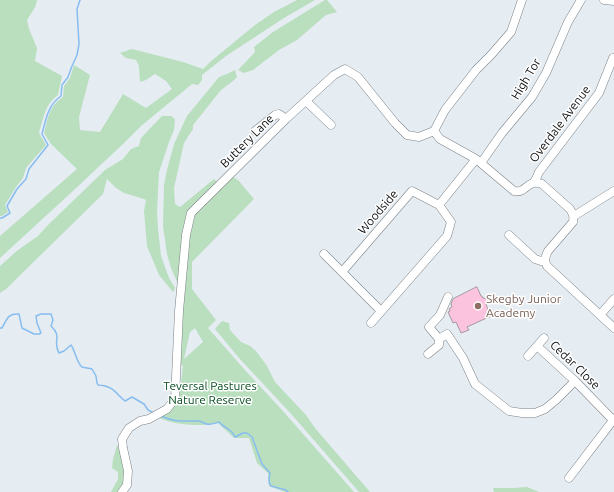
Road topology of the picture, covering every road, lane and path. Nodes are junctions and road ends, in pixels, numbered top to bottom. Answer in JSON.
{"nodes":[{"id":1,"x":522,"y":0,"type":"edge"},
{"id":2,"x":581,"y":0,"type":"edge"},
{"id":3,"x":604,"y":0,"type":"edge"},
{"id":4,"x":614,"y":1,"type":"edge"},
{"id":5,"x":613,"y":58,"type":"edge"},
{"id":6,"x":306,"y":101,"type":"junction"},
{"id":7,"x":286,"y":119,"type":"junction"},
{"id":8,"x":331,"y":125,"type":"dead end"},
{"id":9,"x":255,"y":131,"type":"dead end"},
{"id":10,"x":434,"y":131,"type":"junction"},
{"id":11,"x":478,"y":161,"type":"junction"},
{"id":12,"x":534,"y":182,"type":"junction"},
{"id":13,"x":612,"y":194,"type":"edge"},
{"id":14,"x":439,"y":205,"type":"junction"},
{"id":15,"x":574,"y":216,"type":"junction"},
{"id":16,"x":509,"y":235,"type":"dead end"},
{"id":17,"x":324,"y":254,"type":"dead end"},
{"id":18,"x":545,"y":260,"type":"junction"},
{"id":19,"x":342,"y":272,"type":"junction"},
{"id":20,"x":448,"y":297,"type":"dead end"},
{"id":21,"x":614,"y":299,"type":"edge"},
{"id":22,"x":381,"y":311,"type":"junction"},
{"id":23,"x":600,"y":315,"type":"junction"},
{"id":24,"x":371,"y":323,"type":"dead end"},
{"id":25,"x":614,"y":328,"type":"edge"},
{"id":26,"x":544,"y":338,"type":"dead end"},
{"id":27,"x":439,"y":339,"type":"junction"},
{"id":28,"x":537,"y":346,"type":"junction"},
{"id":29,"x":428,"y":354,"type":"dead end"},
{"id":30,"x":528,"y":356,"type":"dead end"},
{"id":31,"x":575,"y":381,"type":"junction"},
{"id":32,"x":614,"y":420,"type":"edge"},
{"id":33,"x":569,"y":478,"type":"dead end"},
{"id":34,"x":122,"y":492,"type":"edge"}],
"edges":[{"from":1,"to":10,"type":"street"},
{"from":2,"to":11,"type":"street","name":"High Tor"},
{"from":3,"to":4,"type":"street"},
{"from":5,"to":12,"type":"street","name":"Overdale Avenue"},
{"from":6,"to":7,"type":"street","name":"Buttery Lane"},
{"from":6,"to":8,"type":"street"},
{"from":6,"to":10,"type":"street","name":"Buttery Lane"},
{"from":7,"to":9,"type":"street"},
{"from":7,"to":34,"type":"street","name":"Buttery Lane"},
{"from":10,"to":11,"type":"street"},
{"from":11,"to":12,"type":"street"},
{"from":11,"to":14,"type":"street"},
{"from":12,"to":15,"type":"street"},
{"from":13,"to":15,"type":"street"},
{"from":14,"to":19,"type":"street","name":"Woodside"},
{"from":14,"to":22,"type":"street","name":"Woodside"},
{"from":15,"to":18,"type":"street"},
{"from":16,"to":18,"type":"street"},
{"from":17,"to":19,"type":"street"},
{"from":18,"to":23,"type":"street"},
{"from":19,"to":22,"type":"street"},
{"from":20,"to":27,"type":"street"},
{"from":21,"to":23,"type":"street"},
{"from":22,"to":24,"type":"street","name":"Woodside"},
{"from":23,"to":25,"type":"street"},
{"from":26,"to":28,"type":"street","name":"Cedar Close"},
{"from":27,"to":29,"type":"street"},
{"from":27,"to":31,"type":"street"},
{"from":28,"to":30,"type":"street","name":"Cedar Close"},
{"from":28,"to":31,"type":"street","name":"Cedar Close"},
{"from":31,"to":32,"type":"street","name":"Cedar Close"},
{"from":32,"to":33,"type":"street"}]}
